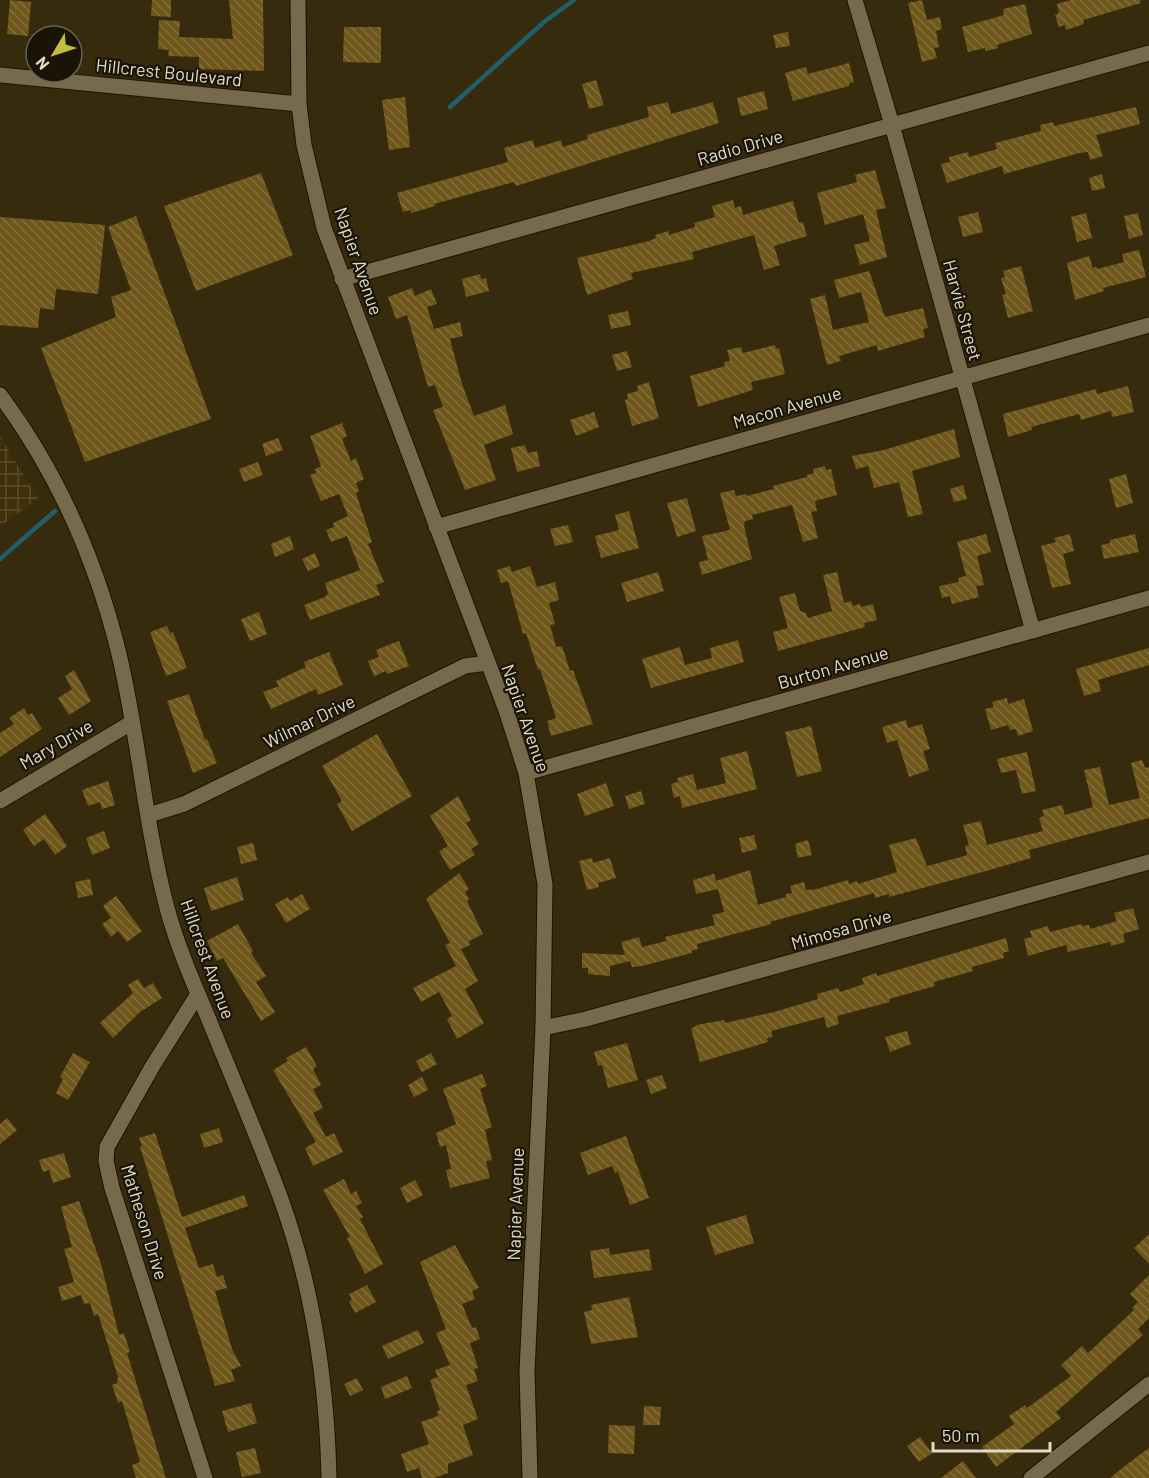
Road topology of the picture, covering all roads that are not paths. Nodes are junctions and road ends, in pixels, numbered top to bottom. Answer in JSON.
{"nodes":[{"id":1,"x":298,"y":0,"type":"edge"},
{"id":2,"x":855,"y":0,"type":"edge"},
{"id":3,"x":1149,"y":53,"type":"edge"},
{"id":4,"x":0,"y":75,"type":"edge"},
{"id":5,"x":299,"y":104,"type":"junction"},
{"id":6,"x":892,"y":125,"type":"junction"},
{"id":7,"x":342,"y":279,"type":"junction"},
{"id":8,"x":1149,"y":325,"type":"edge"},
{"id":9,"x":961,"y":378,"type":"junction"},
{"id":10,"x":0,"y":395,"type":"edge"},
{"id":11,"x":436,"y":527,"type":"junction"},
{"id":12,"x":1149,"y":598,"type":"edge"},
{"id":13,"x":1033,"y":631,"type":"junction"},
{"id":14,"x":487,"y":663,"type":"junction"},
{"id":15,"x":131,"y":723,"type":"junction"},
{"id":16,"x":526,"y":773,"type":"junction"},
{"id":17,"x":0,"y":801,"type":"edge"},
{"id":18,"x":149,"y":815,"type":"junction"},
{"id":19,"x":1149,"y":862,"type":"edge"},
{"id":20,"x":198,"y":994,"type":"junction"},
{"id":21,"x":543,"y":1028,"type":"junction"},
{"id":22,"x":1149,"y":1384,"type":"edge"},
{"id":23,"x":205,"y":1478,"type":"edge"},
{"id":24,"x":329,"y":1478,"type":"edge"},
{"id":25,"x":530,"y":1478,"type":"edge"},
{"id":26,"x":1031,"y":1478,"type":"edge"}],
"edges":[{"from":1,"to":5,"type":"street","name":"Napier Avenue"},
{"from":2,"to":6,"type":"street","name":"Harvie Street"},
{"from":3,"to":6,"type":"street","name":"Radio Drive"},
{"from":4,"to":5,"type":"street","name":"Hillcrest Boulevard"},
{"from":5,"to":7,"type":"street","name":"Napier Avenue"},
{"from":6,"to":7,"type":"street","name":"Radio Drive"},
{"from":6,"to":9,"type":"street","name":"Harvie Street"},
{"from":7,"to":11,"type":"street","name":"Napier Avenue"},
{"from":8,"to":9,"type":"street","name":"Macon Avenue"},
{"from":9,"to":11,"type":"street","name":"Macon Avenue"},
{"from":9,"to":13,"type":"street","name":"Harvie Street"},
{"from":10,"to":15,"type":"street","name":"Hillcrest Avenue"},
{"from":11,"to":14,"type":"street","name":"Napier Avenue"},
{"from":12,"to":13,"type":"street","name":"Burton Avenue"},
{"from":13,"to":16,"type":"street","name":"Burton Avenue"},
{"from":14,"to":16,"type":"street","name":"Napier Avenue"},
{"from":14,"to":18,"type":"street","name":"Wilmar Drive"},
{"from":15,"to":17,"type":"street","name":"Mary Drive"},
{"from":15,"to":18,"type":"street","name":"Hillcrest Avenue"},
{"from":16,"to":21,"type":"street","name":"Napier Avenue"},
{"from":18,"to":20,"type":"street","name":"Hillcrest Avenue"},
{"from":19,"to":21,"type":"street","name":"Mimosa Drive"},
{"from":20,"to":23,"type":"street","name":"Matheson Drive"},
{"from":20,"to":24,"type":"street","name":"Hillcrest Avenue"},
{"from":21,"to":25,"type":"street","name":"Napier Avenue"},
{"from":22,"to":26,"type":"street"}]}
